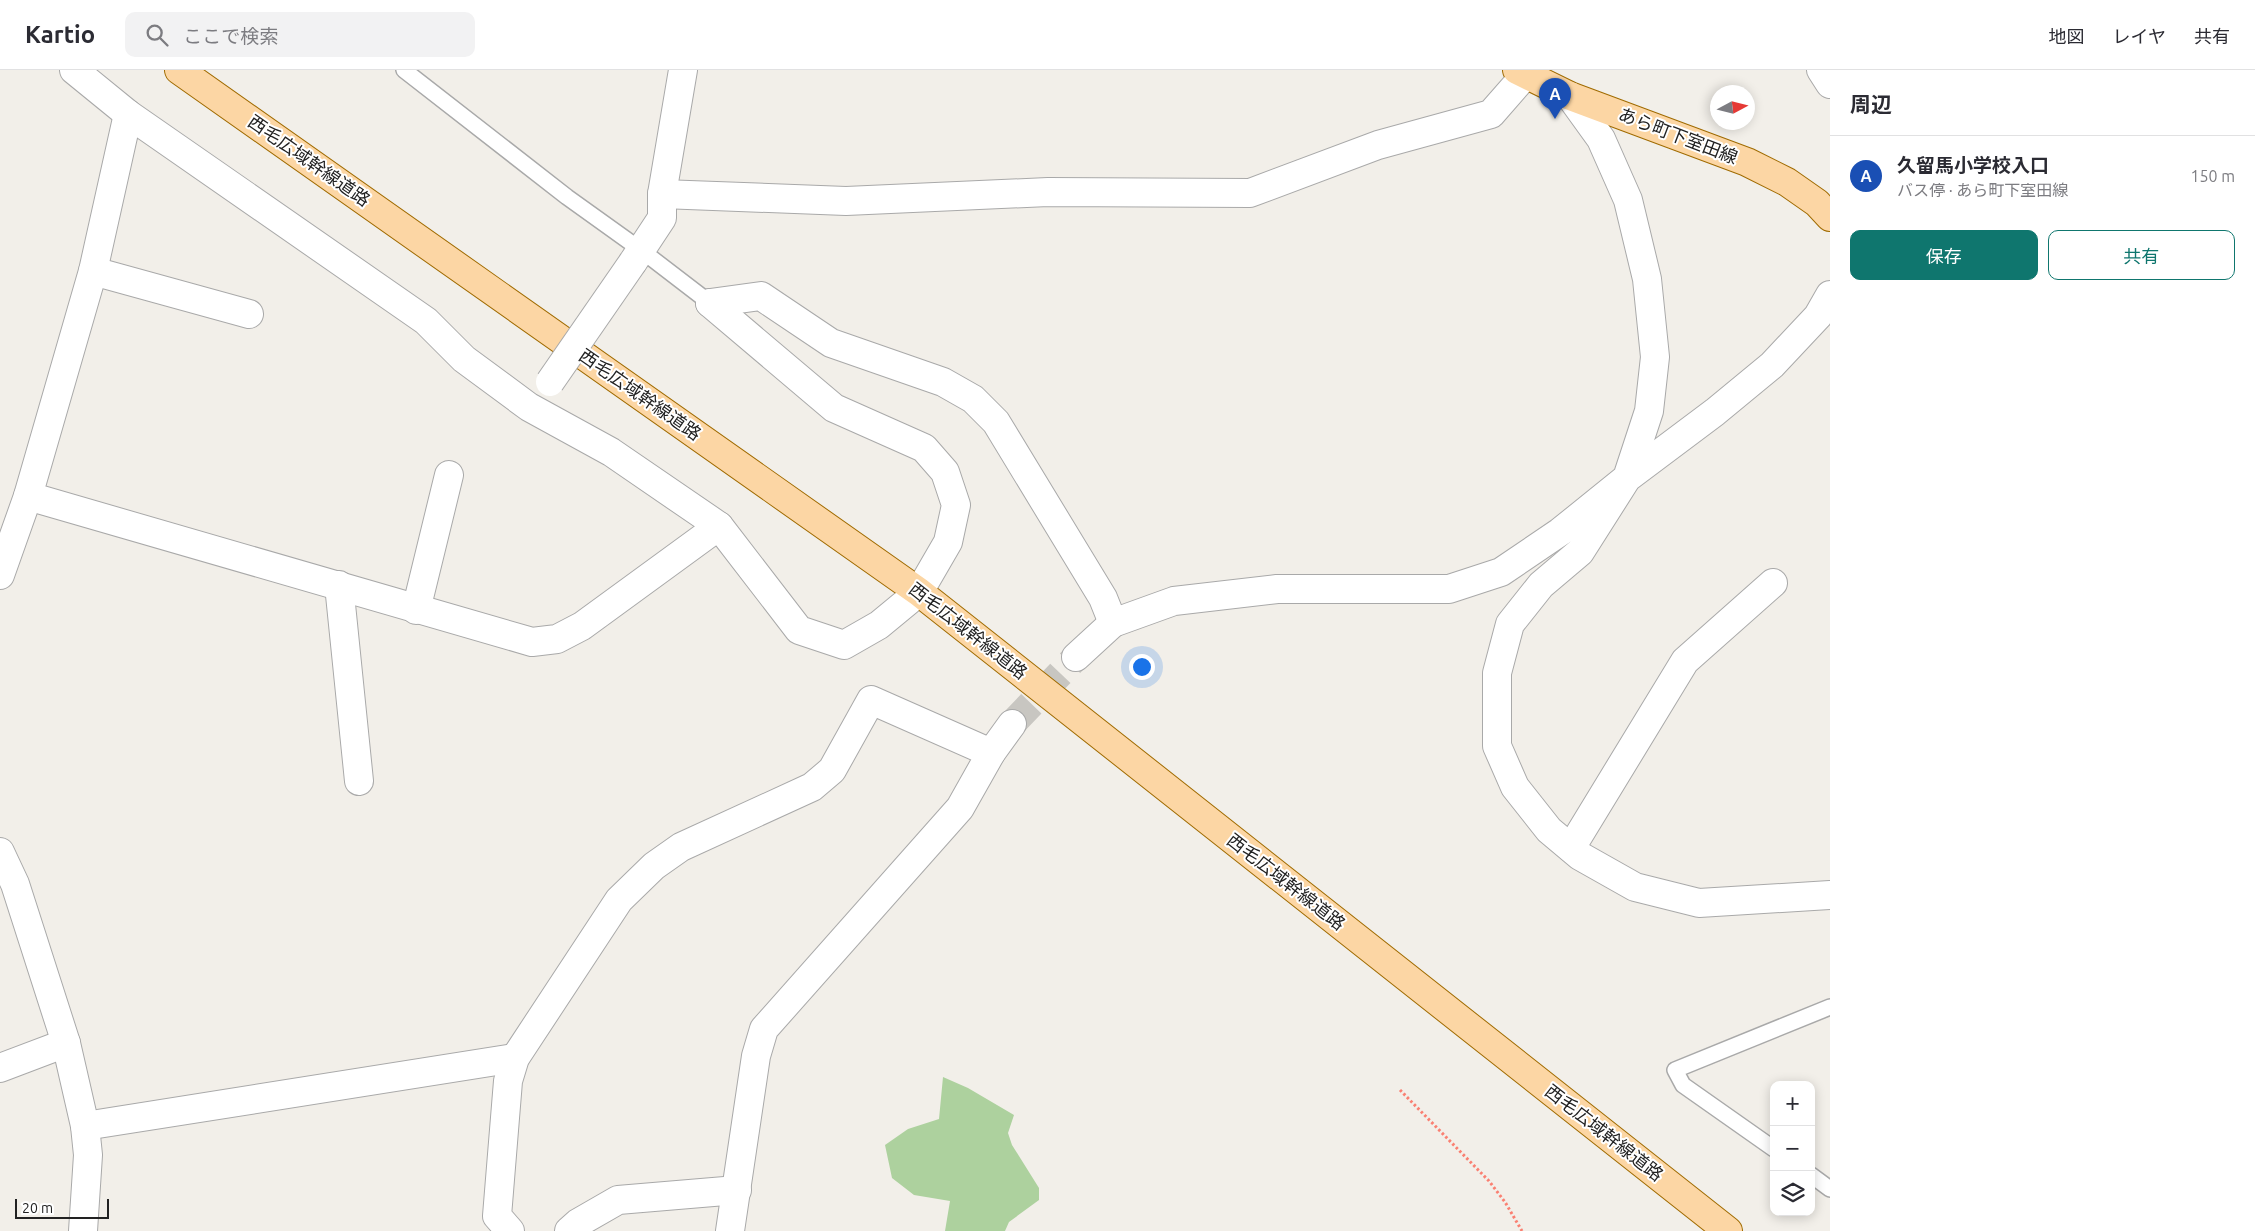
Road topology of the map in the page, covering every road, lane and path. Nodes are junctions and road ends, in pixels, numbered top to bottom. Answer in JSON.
{"nodes":[{"id":1,"x":74,"y":70,"type":"edge"},
{"id":2,"x":179,"y":70,"type":"edge"},
{"id":3,"x":404,"y":70,"type":"edge"},
{"id":4,"x":683,"y":70,"type":"edge"},
{"id":5,"x":1821,"y":70,"type":"edge"},
{"id":6,"x":1522,"y":72,"type":"edge"},
{"id":7,"x":1830,"y":84,"type":"edge"},
{"id":8,"x":1570,"y":96,"type":"junction"},
{"id":9,"x":128,"y":114,"type":"junction"},
{"id":10,"x":662,"y":194,"type":"junction"},
{"id":11,"x":1830,"y":217,"type":"edge"},
{"id":12,"x":637,"y":256,"type":"junction"},
{"id":13,"x":93,"y":271,"type":"junction"},
{"id":14,"x":1830,"y":295,"type":"edge"},
{"id":15,"x":710,"y":304,"type":"junction"},
{"id":16,"x":249,"y":314,"type":"dead end"},
{"id":17,"x":529,"y":407,"type":"junction"},
{"id":18,"x":450,"y":475,"type":"dead end"},
{"id":19,"x":1627,"y":478,"type":"junction"},
{"id":20,"x":28,"y":496,"type":"junction"},
{"id":21,"x":719,"y":526,"type":"junction"},
{"id":22,"x":0,"y":575,"type":"edge"},
{"id":23,"x":1773,"y":583,"type":"dead end"},
{"id":24,"x":339,"y":585,"type":"junction"},
{"id":25,"x":919,"y":592,"type":"junction"},
{"id":26,"x":416,"y":610,"type":"junction"},
{"id":27,"x":1113,"y":623,"type":"junction"},
{"id":28,"x":1076,"y":657,"type":"tunnel mouth"},
{"id":29,"x":1012,"y":724,"type":"tunnel mouth"},
{"id":30,"x":990,"y":753,"type":"junction"},
{"id":31,"x":359,"y":781,"type":"dead end"},
{"id":32,"x":1571,"y":848,"type":"junction"},
{"id":33,"x":0,"y":852,"type":"edge"},
{"id":34,"x":1830,"y":895,"type":"edge"},
{"id":35,"x":1830,"y":1006,"type":"edge"},
{"id":36,"x":66,"y":1042,"type":"junction"},
{"id":37,"x":515,"y":1058,"type":"junction"},
{"id":38,"x":0,"y":1068,"type":"edge"},
{"id":39,"x":1400,"y":1090,"type":"dead end"},
{"id":40,"x":85,"y":1126,"type":"junction"},
{"id":41,"x":1770,"y":1146,"type":"edge"},
{"id":42,"x":1815,"y":1179,"type":"edge"},
{"id":43,"x":1830,"y":1189,"type":"edge"},
{"id":44,"x":737,"y":1190,"type":"junction"},
{"id":45,"x":84,"y":1231,"type":"edge"},
{"id":46,"x":510,"y":1231,"type":"edge"},
{"id":47,"x":569,"y":1231,"type":"edge"},
{"id":48,"x":730,"y":1231,"type":"edge"},
{"id":49,"x":1522,"y":1231,"type":"edge"},
{"id":50,"x":1728,"y":1231,"type":"edge"}],
"edges":[{"from":1,"to":9,"type":"street"},
{"from":2,"to":25,"type":"main road","name":"西毛広域幹線道路"},
{"from":3,"to":12,"type":"lane"},
{"from":4,"to":10,"type":"street"},
{"from":5,"to":7,"type":"street"},
{"from":6,"to":8,"type":"main road","name":"あら町下室田線"},
{"from":6,"to":10,"type":"street"},
{"from":8,"to":11,"type":"main road","name":"あら町下室田線"},
{"from":8,"to":19,"type":"street"},
{"from":9,"to":13,"type":"street"},
{"from":9,"to":17,"type":"street"},
{"from":10,"to":12,"type":"street"},
{"from":12,"to":15,"type":"lane"},
{"from":12,"to":17,"type":"street","bridge":true},
{"from":13,"to":16,"type":"street"},
{"from":13,"to":20,"type":"street"},
{"from":14,"to":19,"type":"street"},
{"from":15,"to":25,"type":"street"},
{"from":15,"to":27,"type":"street"},
{"from":17,"to":21,"type":"street"},
{"from":18,"to":26,"type":"street"},
{"from":19,"to":27,"type":"street"},
{"from":19,"to":32,"type":"street"},
{"from":20,"to":22,"type":"street"},
{"from":20,"to":24,"type":"street"},
{"from":21,"to":25,"type":"street"},
{"from":21,"to":26,"type":"street"},
{"from":23,"to":32,"type":"street"},
{"from":24,"to":26,"type":"street"},
{"from":24,"to":31,"type":"street"},
{"from":25,"to":50,"type":"main road","name":"西毛広域幹線道路"},
{"from":27,"to":28,"type":"street"},
{"from":29,"to":30,"type":"street"},
{"from":30,"to":37,"type":"street"},
{"from":30,"to":44,"type":"street"},
{"from":32,"to":34,"type":"street"},
{"from":33,"to":36,"type":"street"},
{"from":35,"to":41,"type":"lane"},
{"from":36,"to":38,"type":"street"},
{"from":36,"to":40,"type":"street"},
{"from":37,"to":40,"type":"street"},
{"from":37,"to":46,"type":"street"},
{"from":39,"to":49,"type":"path"},
{"from":40,"to":45,"type":"street"},
{"from":42,"to":43,"type":"lane"},
{"from":44,"to":47,"type":"street"},
{"from":44,"to":48,"type":"street"}]}
